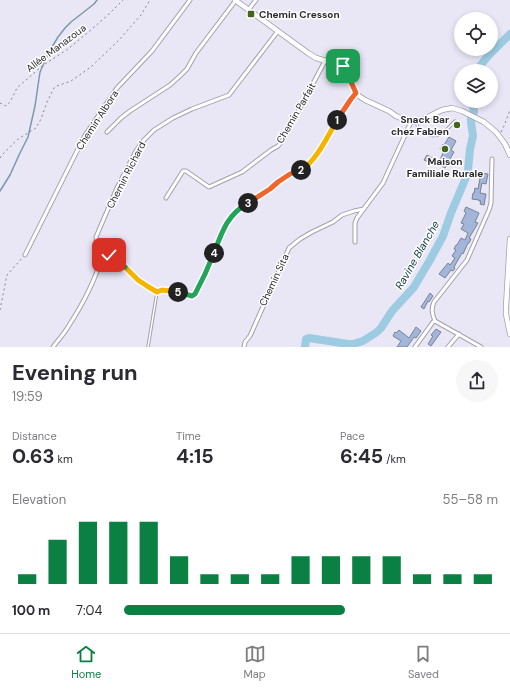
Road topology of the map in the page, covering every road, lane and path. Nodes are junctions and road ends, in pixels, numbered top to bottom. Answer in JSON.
{"nodes":[{"id":1,"x":123,"y":0,"type":"edge"},
{"id":2,"x":150,"y":0,"type":"edge"},
{"id":3,"x":190,"y":0,"type":"edge"},
{"id":4,"x":236,"y":0,"type":"edge"},
{"id":5,"x":256,"y":0,"type":"edge"},
{"id":6,"x":249,"y":9,"type":"junction"},
{"id":7,"x":278,"y":31,"type":"junction"},
{"id":8,"x":326,"y":61,"type":"junction"},
{"id":9,"x":356,"y":93,"type":"junction"},
{"id":10,"x":0,"y":103,"type":"edge"},
{"id":11,"x":510,"y":110,"type":"edge"},
{"id":12,"x":414,"y":121,"type":"junction"},
{"id":13,"x":455,"y":121,"type":"dead end"},
{"id":14,"x":107,"y":132,"type":"dead end"},
{"id":15,"x":498,"y":136,"type":"junction"},
{"id":16,"x":510,"y":155,"type":"edge"},
{"id":17,"x":0,"y":158,"type":"edge"},
{"id":18,"x":492,"y":159,"type":"dead end"},
{"id":19,"x":166,"y":198,"type":"dead end"},
{"id":20,"x":364,"y":209,"type":"junction"},
{"id":21,"x":510,"y":239,"type":"edge"},
{"id":22,"x":355,"y":242,"type":"dead end"},
{"id":23,"x":103,"y":253,"type":"junction"},
{"id":24,"x":25,"y":255,"type":"joint"},
{"id":25,"x":157,"y":292,"type":"junction"},
{"id":26,"x":0,"y":310,"type":"edge"},
{"id":27,"x":436,"y":322,"type":"junction"},
{"id":28,"x":459,"y":334,"type":"junction"},
{"id":29,"x":510,"y":334,"type":"edge"},
{"id":30,"x":479,"y":346,"type":"edge"},
{"id":31,"x":53,"y":347,"type":"edge"},
{"id":32,"x":148,"y":347,"type":"edge"},
{"id":33,"x":244,"y":347,"type":"edge"},
{"id":34,"x":415,"y":347,"type":"edge"},
{"id":35,"x":448,"y":347,"type":"edge"}],
"edges":[{"from":1,"to":10,"type":"path","name":"Allée Manazoua"},
{"from":2,"to":17,"type":"path"},
{"from":3,"to":24,"type":"street","name":"Chemin Albora"},
{"from":4,"to":6,"type":"main road"},
{"from":4,"to":14,"type":"street"},
{"from":5,"to":6,"type":"street"},
{"from":6,"to":7,"type":"main road"},
{"from":7,"to":8,"type":"main road"},
{"from":7,"to":23,"type":"street","name":"Chemin Richard"},
{"from":8,"to":9,"type":"main road"},
{"from":8,"to":19,"type":"street","name":"Chemin Parfait"},
{"from":9,"to":12,"type":"main road"},
{"from":9,"to":25,"type":"street"},
{"from":11,"to":15,"type":"path"},
{"from":12,"to":13,"type":"lane"},
{"from":12,"to":15,"type":"main road"},
{"from":12,"to":20,"type":"street"},
{"from":15,"to":16,"type":"main road"},
{"from":18,"to":27,"type":"street"},
{"from":20,"to":22,"type":"street"},
{"from":20,"to":33,"type":"street","name":"Chemin Sita"},
{"from":21,"to":29,"type":"main road"},
{"from":23,"to":25,"type":"street"},
{"from":23,"to":31,"type":"street"},
{"from":24,"to":26,"type":"path"},
{"from":25,"to":32,"type":"lane"},
{"from":27,"to":28,"type":"street"},
{"from":27,"to":34,"type":"street"},
{"from":28,"to":30,"type":"street"},
{"from":28,"to":35,"type":"street"}]}
